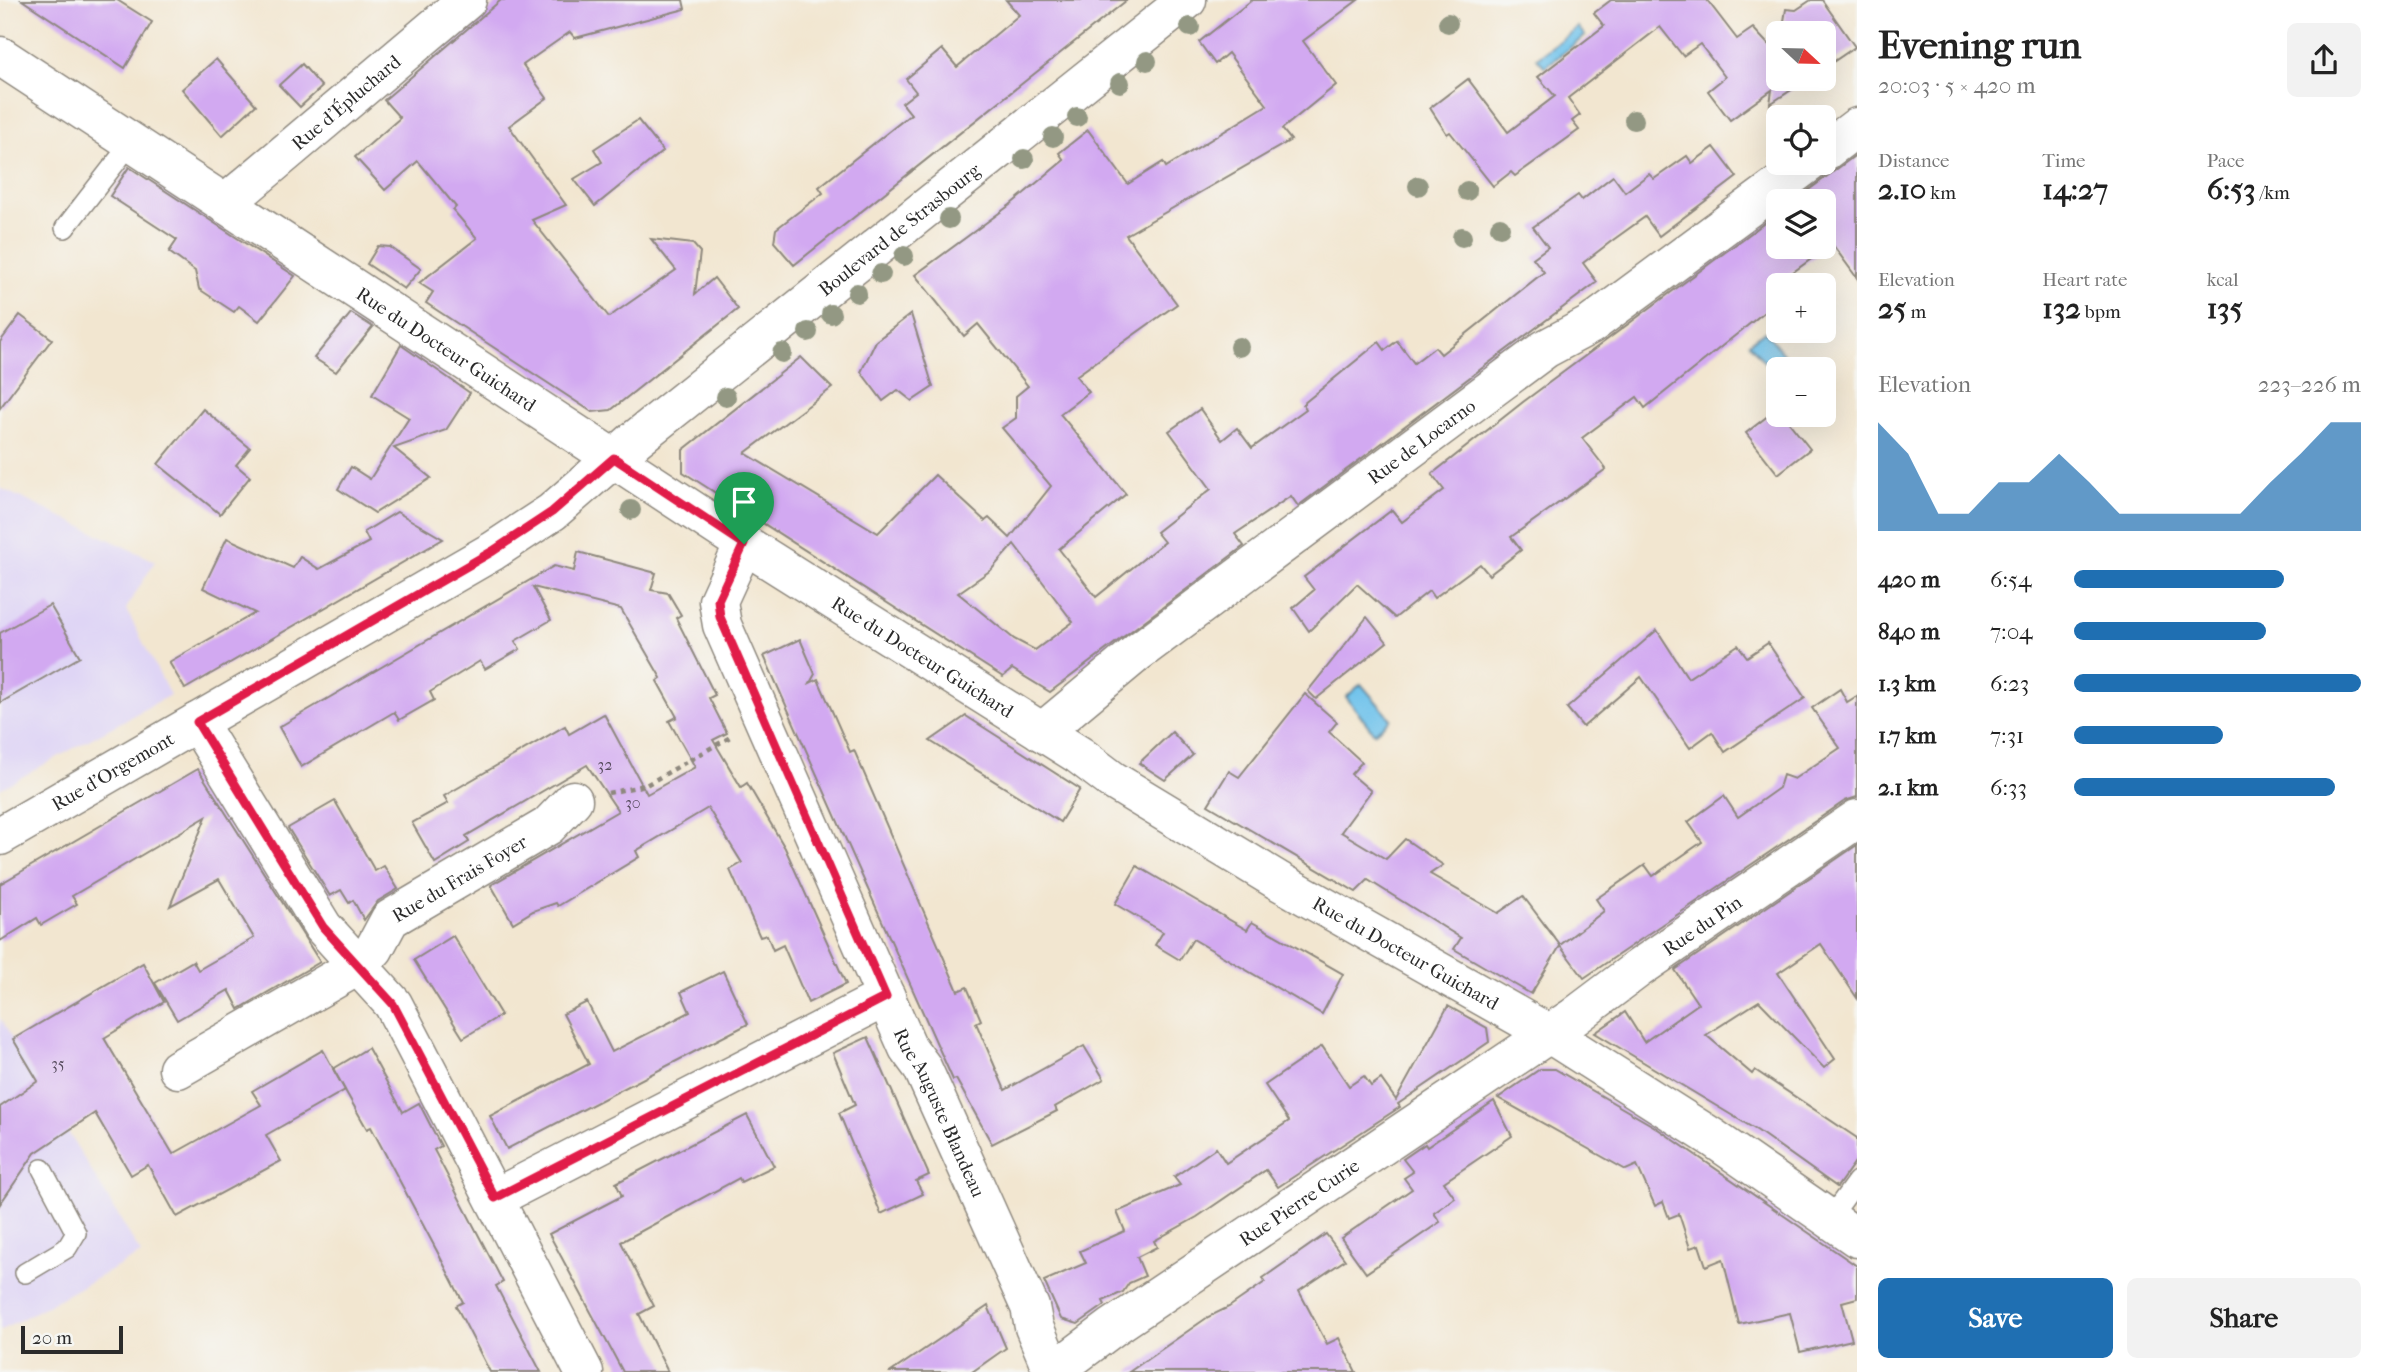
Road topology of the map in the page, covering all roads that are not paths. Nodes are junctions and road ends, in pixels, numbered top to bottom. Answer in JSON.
{"nodes":[{"id":1,"x":467,"y":0,"type":"edge"},
{"id":2,"x":1186,"y":0,"type":"edge"},
{"id":3,"x":0,"y":56,"type":"edge"},
{"id":4,"x":1857,"y":127,"type":"edge"},
{"id":5,"x":131,"y":143,"type":"junction"},
{"id":6,"x":1836,"y":143,"type":"edge"},
{"id":7,"x":1793,"y":175,"type":"edge"},
{"id":8,"x":225,"y":204,"type":"junction"},
{"id":9,"x":65,"y":228,"type":"dead end"},
{"id":10,"x":614,"y":458,"type":"junction"},
{"id":11,"x":744,"y":544,"type":"junction"},
{"id":12,"x":197,"y":722,"type":"junction"},
{"id":13,"x":1042,"y":732,"type":"junction"},
{"id":14,"x":573,"y":800,"type":"road end"},
{"id":15,"x":1857,"y":819,"type":"edge"},
{"id":16,"x":0,"y":836,"type":"edge"},
{"id":17,"x":356,"y":967,"type":"junction"},
{"id":18,"x":886,"y":997,"type":"junction"},
{"id":19,"x":1548,"y":1033,"type":"junction"},
{"id":20,"x":178,"y":1069,"type":"dead end"},
{"id":21,"x":42,"y":1169,"type":"dead end"},
{"id":22,"x":1857,"y":1181,"type":"edge"},
{"id":23,"x":495,"y":1198,"type":"junction"},
{"id":24,"x":1844,"y":1228,"type":"edge"},
{"id":25,"x":25,"y":1273,"type":"dead end"},
{"id":26,"x":584,"y":1372,"type":"edge"},
{"id":27,"x":1053,"y":1372,"type":"edge"}],
"edges":[{"from":1,"to":8,"type":"street","name":"Rue d'Épluchard"},
{"from":2,"to":10,"type":"street","name":"Boulevard de Strasbourg"},
{"from":3,"to":5,"type":"street","name":"Rue du Docteur Guichard"},
{"from":4,"to":6,"type":"street"},
{"from":5,"to":8,"type":"street","name":"Rue du Docteur Guichard"},
{"from":5,"to":9,"type":"lane"},
{"from":7,"to":13,"type":"street","name":"Rue de Locarno"},
{"from":8,"to":10,"type":"street","name":"Rue du Docteur Guichard"},
{"from":10,"to":11,"type":"street","name":"Rue du Docteur Guichard"},
{"from":10,"to":12,"type":"street","name":"Rue d'Orgemont"},
{"from":11,"to":13,"type":"street","name":"Rue du Docteur Guichard"},
{"from":11,"to":18,"type":"street","name":"Rue Auguste Blandeau"},
{"from":12,"to":16,"type":"street","name":"Rue d'Orgemont"},
{"from":12,"to":17,"type":"street"},
{"from":13,"to":19,"type":"street","name":"Rue du Docteur Guichard"},
{"from":14,"to":17,"type":"street","name":"Rue du Frais Foyer"},
{"from":15,"to":19,"type":"street","name":"Rue du Pin"},
{"from":17,"to":20,"type":"street","name":"Rue du Frais Foyer"},
{"from":17,"to":23,"type":"street"},
{"from":18,"to":23,"type":"street"},
{"from":18,"to":27,"type":"street","name":"Rue Auguste Blandeau"},
{"from":19,"to":24,"type":"street","name":"Rue du Docteur Guichard"},
{"from":19,"to":27,"type":"street","name":"Rue Pierre Curie"},
{"from":21,"to":25,"type":"lane"},
{"from":22,"to":24,"type":"lane"},
{"from":23,"to":26,"type":"street"}]}
